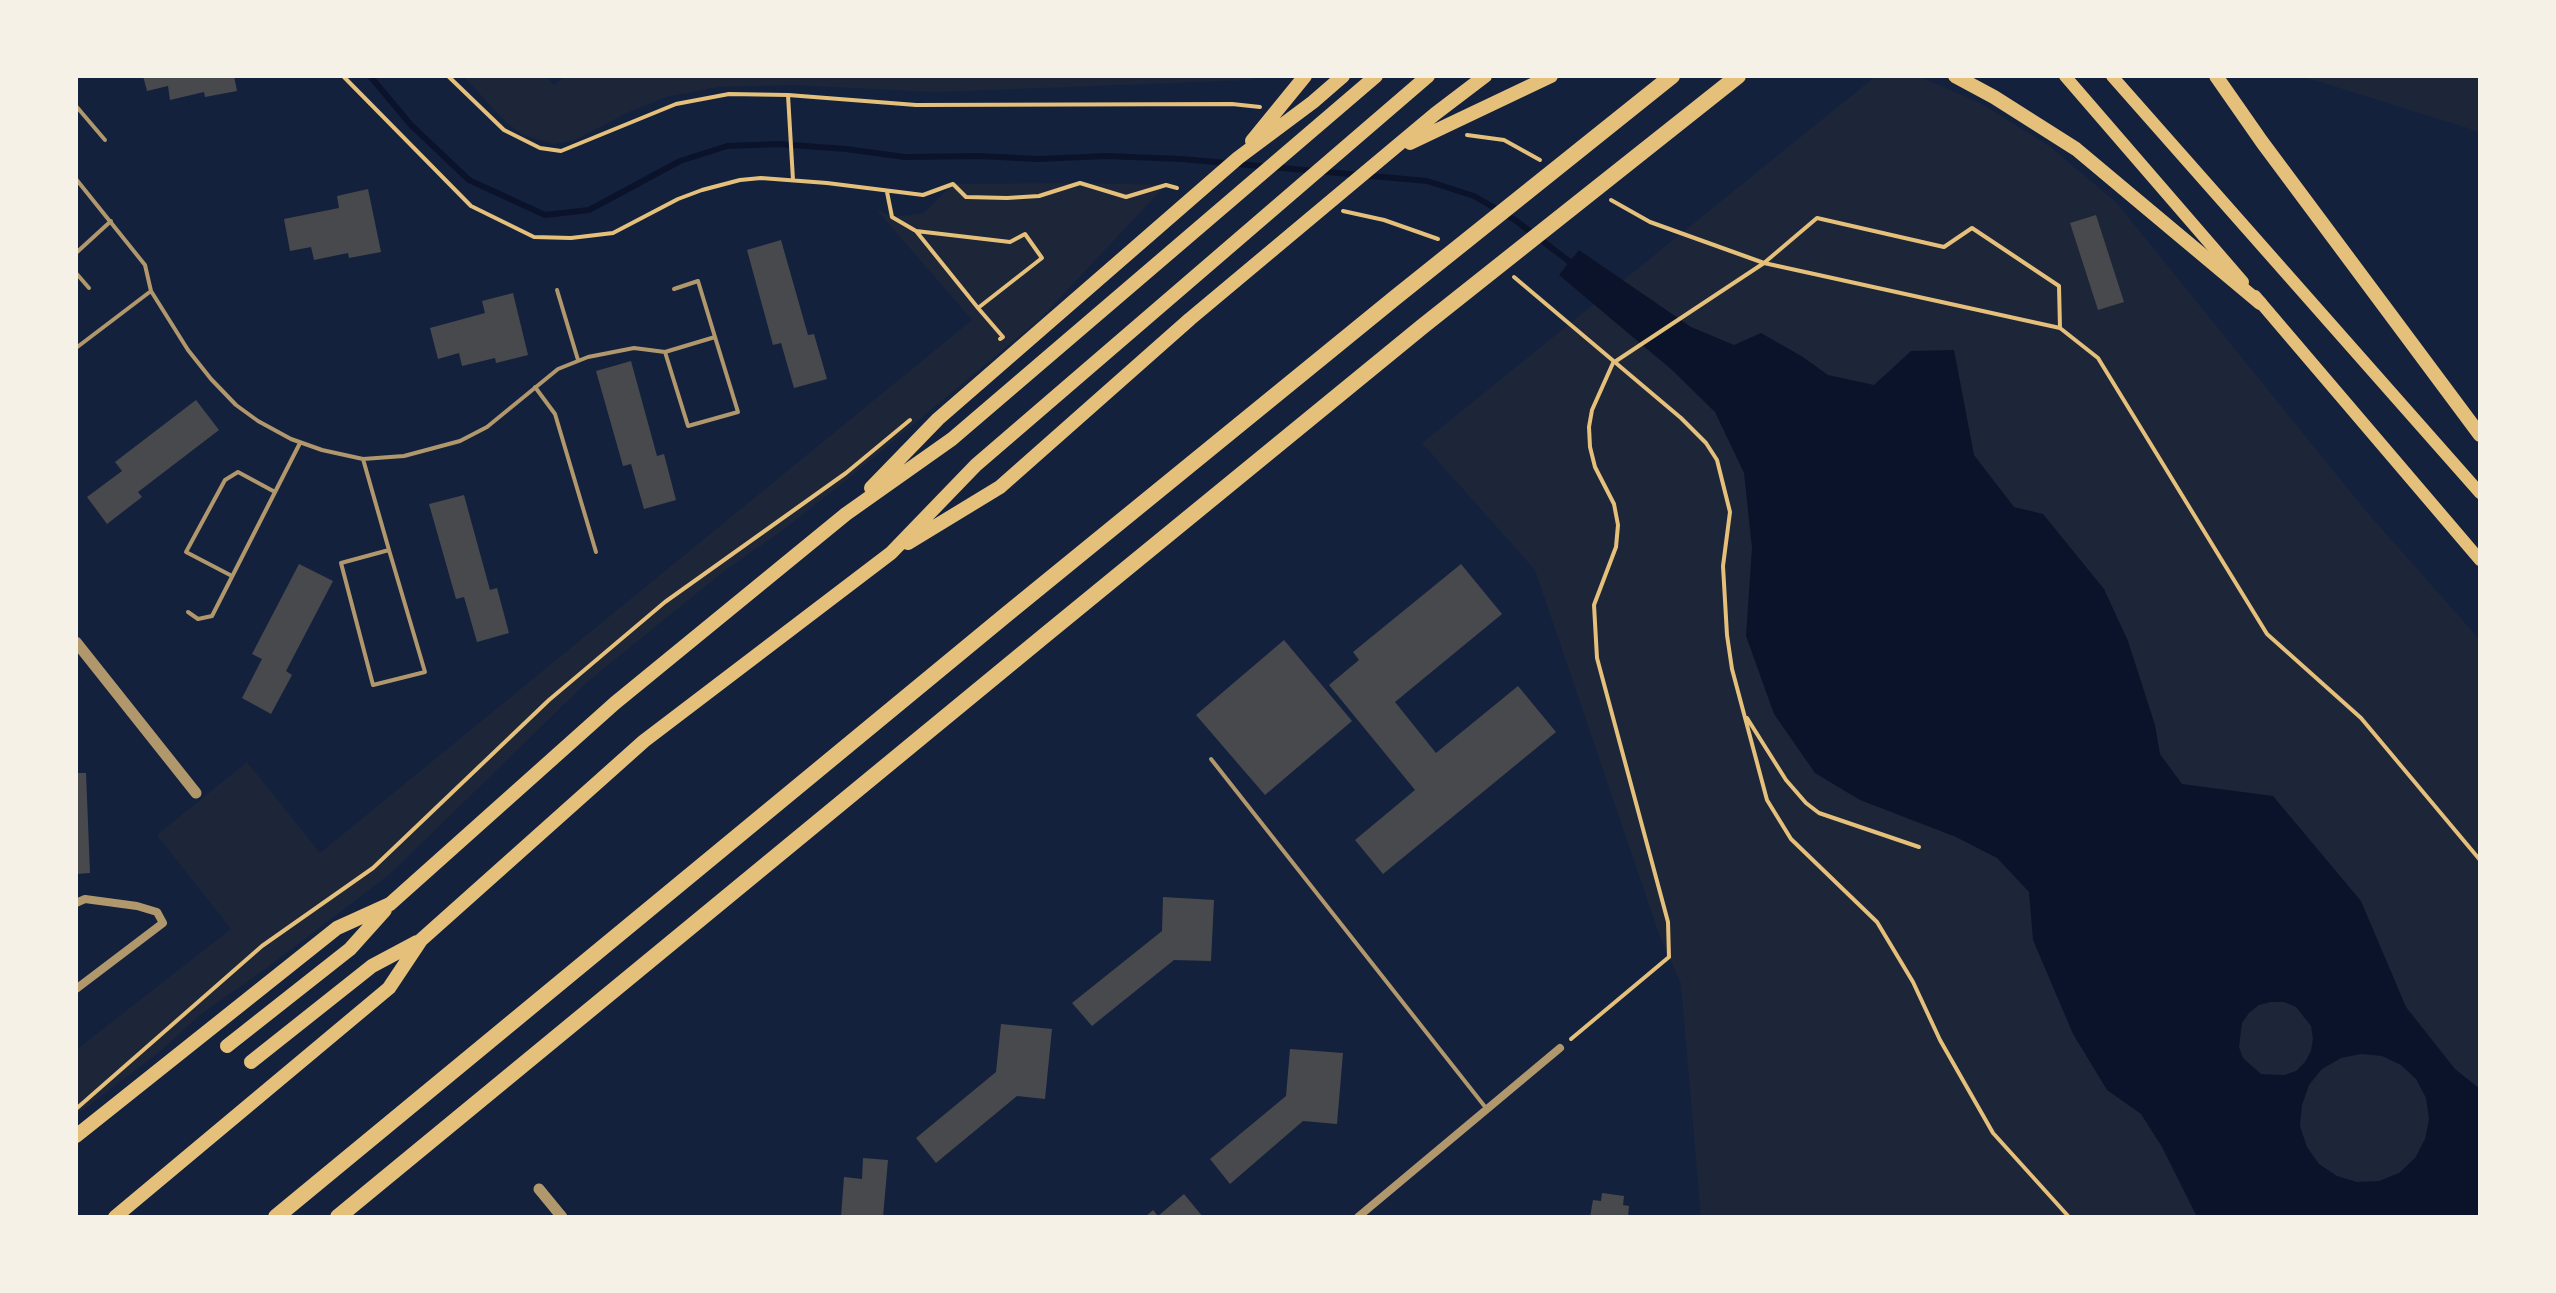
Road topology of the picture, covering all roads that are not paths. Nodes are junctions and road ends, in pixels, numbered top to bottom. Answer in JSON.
{"nodes":[{"id":1,"x":1305,"y":76,"type":"edge"},
{"id":2,"x":1343,"y":76,"type":"edge"},
{"id":3,"x":1376,"y":76,"type":"edge"},
{"id":4,"x":1428,"y":76,"type":"edge"},
{"id":5,"x":1485,"y":76,"type":"edge"},
{"id":6,"x":1551,"y":76,"type":"edge"},
{"id":7,"x":1672,"y":76,"type":"edge"},
{"id":8,"x":1738,"y":76,"type":"edge"},
{"id":9,"x":1955,"y":76,"type":"edge"},
{"id":10,"x":2065,"y":76,"type":"edge"},
{"id":11,"x":2112,"y":76,"type":"edge"},
{"id":12,"x":2216,"y":76,"type":"edge"},
{"id":13,"x":76,"y":106,"type":"edge"},
{"id":14,"x":105,"y":140,"type":"dead end"},
{"id":15,"x":1394,"y":151,"type":"junction"},
{"id":16,"x":1238,"y":158,"type":"junction"},
{"id":17,"x":76,"y":179,"type":"edge"},
{"id":18,"x":111,"y":221,"type":"junction"},
{"id":19,"x":76,"y":253,"type":"edge"},
{"id":20,"x":76,"y":273,"type":"edge"},
{"id":21,"x":89,"y":288,"type":"dead end"},
{"id":22,"x":674,"y":289,"type":"dead end"},
{"id":23,"x":557,"y":290,"type":"dead end"},
{"id":24,"x":151,"y":291,"type":"junction"},
{"id":25,"x":2260,"y":303,"type":"junction"},
{"id":26,"x":715,"y":337,"type":"junction"},
{"id":27,"x":76,"y":348,"type":"edge"},
{"id":28,"x":665,"y":352,"type":"junction"},
{"id":29,"x":578,"y":360,"type":"junction"},
{"id":30,"x":535,"y":387,"type":"junction"},
{"id":31,"x":2480,"y":435,"type":"edge"},
{"id":32,"x":300,"y":443,"type":"junction"},
{"id":33,"x":363,"y":459,"type":"junction"},
{"id":34,"x":275,"y":492,"type":"junction"},
{"id":35,"x":2480,"y":493,"type":"edge"},
{"id":36,"x":846,"y":514,"type":"junction"},
{"id":37,"x":389,"y":550,"type":"junction"},
{"id":38,"x":596,"y":552,"type":"dead end"},
{"id":39,"x":891,"y":553,"type":"junction"},
{"id":40,"x":2480,"y":560,"type":"edge"},
{"id":41,"x":232,"y":576,"type":"junction"},
{"id":42,"x":188,"y":612,"type":"dead end"},
{"id":43,"x":76,"y":642,"type":"edge"},
{"id":44,"x":1211,"y":759,"type":"dead end"},
{"id":45,"x":196,"y":793,"type":"dead end"},
{"id":46,"x":76,"y":903,"type":"edge"},
{"id":47,"x":390,"y":904,"type":"junction"},
{"id":48,"x":421,"y":940,"type":"junction"},
{"id":49,"x":76,"y":989,"type":"edge"},
{"id":50,"x":227,"y":1046,"type":"dead end"},
{"id":51,"x":1560,"y":1048,"type":"road end"},
{"id":52,"x":251,"y":1062,"type":"dead end"},
{"id":53,"x":1487,"y":1110,"type":"junction"},
{"id":54,"x":76,"y":1136,"type":"edge"},
{"id":55,"x":539,"y":1189,"type":"dead end"},
{"id":56,"x":115,"y":1217,"type":"edge"},
{"id":57,"x":276,"y":1217,"type":"edge"},
{"id":58,"x":338,"y":1217,"type":"edge"},
{"id":59,"x":562,"y":1217,"type":"edge"},
{"id":60,"x":1358,"y":1217,"type":"edge"}],
"edges":[{"from":1,"to":16,"type":"highway"},
{"from":2,"to":16,"type":"highway"},
{"from":3,"to":36,"type":"highway"},
{"from":4,"to":39,"type":"highway"},
{"from":5,"to":15,"type":"highway"},
{"from":6,"to":15,"type":"highway"},
{"from":7,"to":57,"type":"highway"},
{"from":8,"to":58,"type":"highway"},
{"from":9,"to":25,"type":"highway"},
{"from":10,"to":25,"type":"main road"},
{"from":11,"to":35,"type":"main road"},
{"from":12,"to":31,"type":"highway"},
{"from":13,"to":14,"type":"lane"},
{"from":15,"to":39,"type":"highway"},
{"from":16,"to":36,"type":"highway"},
{"from":17,"to":18,"type":"lane"},
{"from":18,"to":19,"type":"lane"},
{"from":18,"to":24,"type":"lane"},
{"from":20,"to":21,"type":"lane"},
{"from":22,"to":26,"type":"lane"},
{"from":23,"to":29,"type":"lane"},
{"from":24,"to":27,"type":"lane"},
{"from":24,"to":32,"type":"lane"},
{"from":25,"to":40,"type":"main road"},
{"from":26,"to":28,"type":"lane"},
{"from":26,"to":28,"type":"lane"},
{"from":28,"to":29,"type":"lane"},
{"from":29,"to":30,"type":"lane"},
{"from":30,"to":33,"type":"lane"},
{"from":30,"to":38,"type":"lane"},
{"from":32,"to":33,"type":"lane"},
{"from":32,"to":34,"type":"lane"},
{"from":33,"to":37,"type":"lane"},
{"from":34,"to":41,"type":"lane"},
{"from":34,"to":41,"type":"lane"},
{"from":36,"to":47,"type":"highway"},
{"from":37,"to":37,"type":"lane"},
{"from":39,"to":48,"type":"highway"},
{"from":41,"to":42,"type":"lane"},
{"from":43,"to":45,"type":"street"},
{"from":44,"to":53,"type":"lane"},
{"from":46,"to":49,"type":"street"},
{"from":47,"to":50,"type":"highway"},
{"from":47,"to":54,"type":"highway"},
{"from":48,"to":52,"type":"highway"},
{"from":48,"to":56,"type":"highway"},
{"from":51,"to":53,"type":"street"},
{"from":53,"to":60,"type":"street"},
{"from":55,"to":59,"type":"street"}]}
